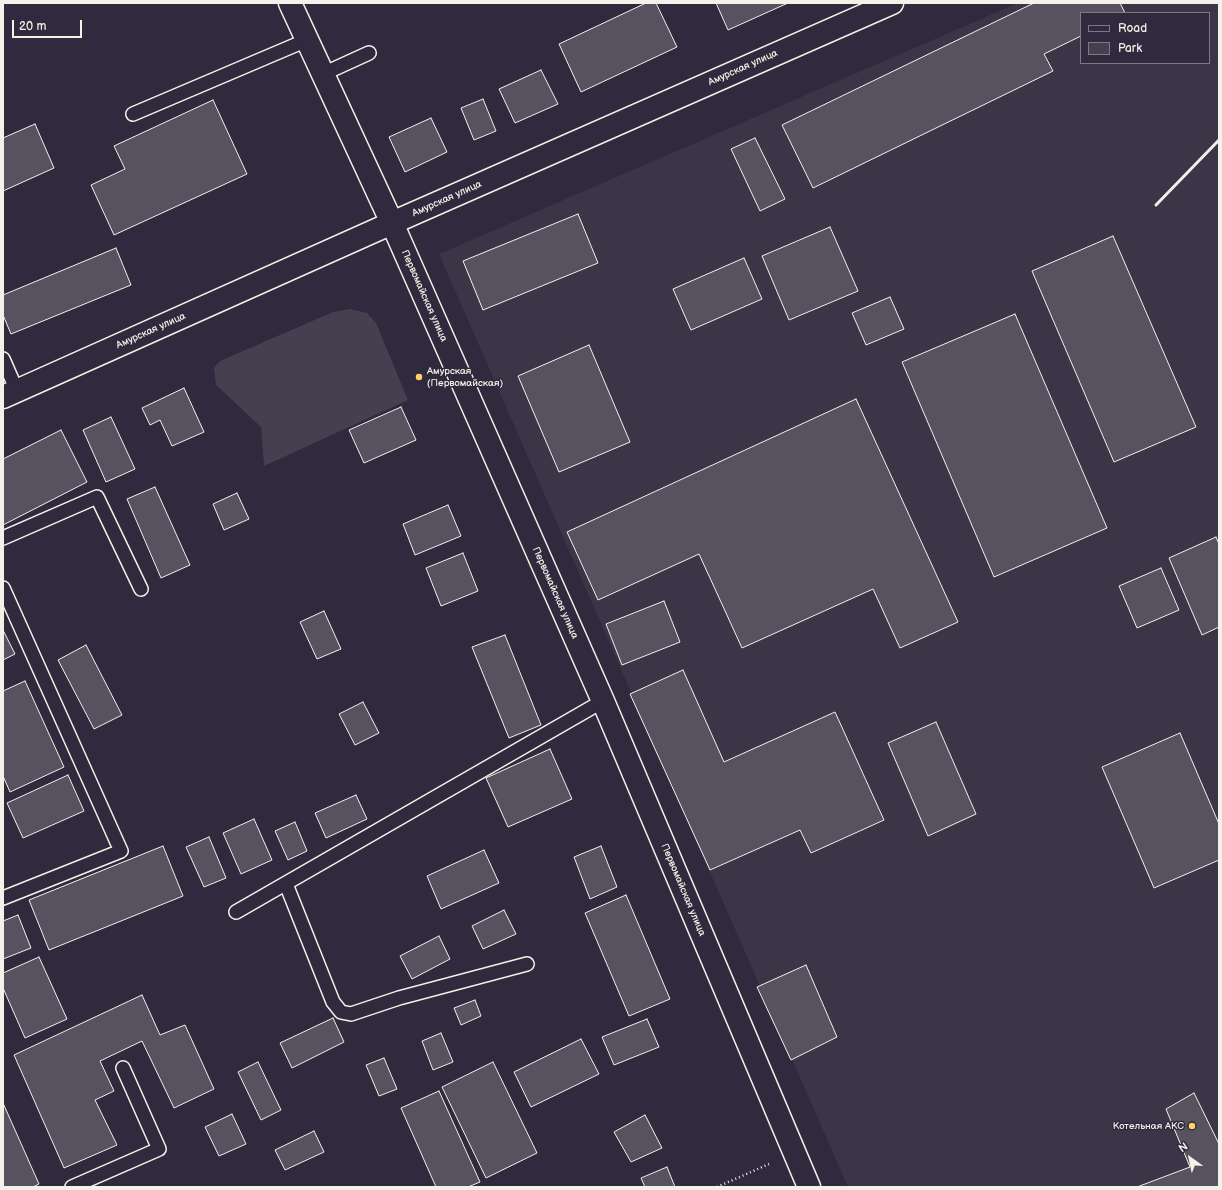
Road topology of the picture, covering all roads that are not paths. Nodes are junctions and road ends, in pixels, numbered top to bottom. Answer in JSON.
{"nodes":[{"id":1,"x":290,"y":3,"type":"edge"},
{"id":2,"x":892,"y":3,"type":"edge"},
{"id":3,"x":307,"y":40,"type":"junction"},
{"id":4,"x":369,"y":53,"type":"dead end"},
{"id":5,"x":323,"y":74,"type":"junction"},
{"id":6,"x":133,"y":114,"type":"dead end"},
{"id":7,"x":392,"y":223,"type":"junction"},
{"id":8,"x":3,"y":359,"type":"edge"},
{"id":9,"x":10,"y":394,"type":"edge"},
{"id":10,"x":3,"y":538,"type":"edge"},
{"id":11,"x":3,"y":588,"type":"edge"},
{"id":12,"x":141,"y":589,"type":"dead end"},
{"id":13,"x":603,"y":701,"type":"junction"},
{"id":14,"x":286,"y":884,"type":"junction"},
{"id":15,"x":3,"y":898,"type":"edge"},
{"id":16,"x":236,"y":912,"type":"dead end"},
{"id":17,"x":527,"y":964,"type":"dead end"},
{"id":18,"x":123,"y":1068,"type":"dead end"},
{"id":19,"x":72,"y":1187,"type":"edge"},
{"id":20,"x":809,"y":1187,"type":"edge"}],
"edges":[{"from":1,"to":3,"type":"street","name":"Первомайская улица"},
{"from":2,"to":7,"type":"street","name":"Амурская улица"},
{"from":3,"to":5,"type":"street","name":"Первомайская улица"},
{"from":3,"to":6,"type":"lane"},
{"from":4,"to":5,"type":"lane"},
{"from":5,"to":7,"type":"street","name":"Первомайская улица"},
{"from":7,"to":9,"type":"street","name":"Амурская улица"},
{"from":7,"to":13,"type":"street","name":"Первомайская улица"},
{"from":8,"to":9,"type":"lane"},
{"from":10,"to":12,"type":"lane"},
{"from":11,"to":15,"type":"lane"},
{"from":13,"to":14,"type":"lane"},
{"from":13,"to":20,"type":"street","name":"Первомайская улица"},
{"from":14,"to":16,"type":"lane"},
{"from":14,"to":17,"type":"lane"},
{"from":18,"to":19,"type":"lane"}]}
